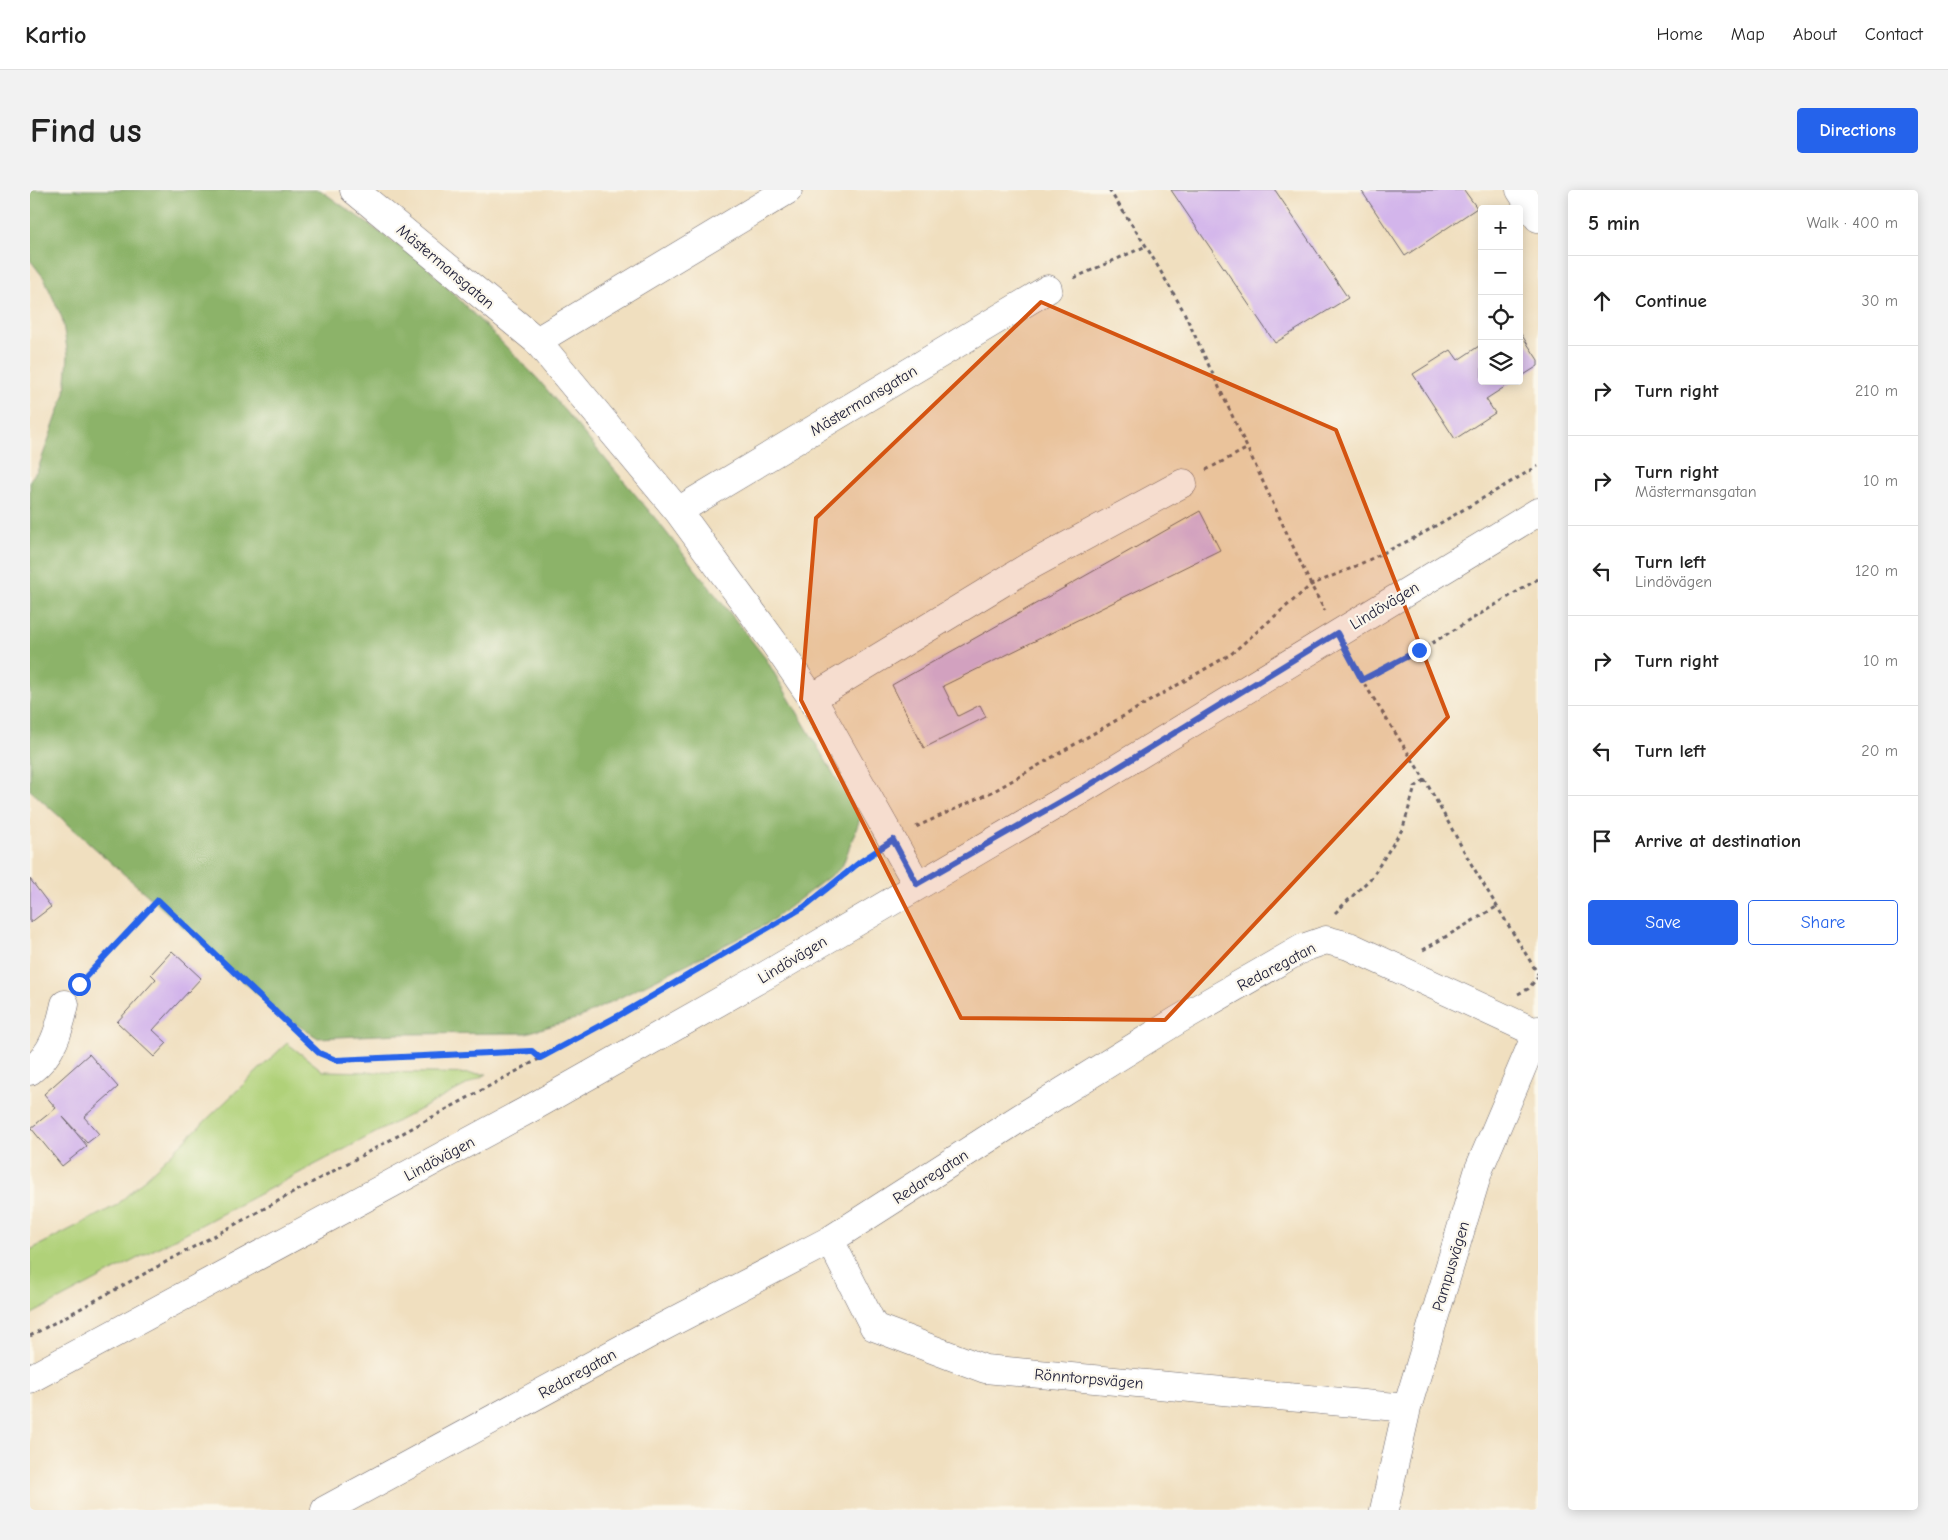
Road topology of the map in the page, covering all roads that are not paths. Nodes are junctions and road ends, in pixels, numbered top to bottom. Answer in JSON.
{"nodes":[{"id":1,"x":354,"y":190,"type":"edge"},
{"id":2,"x":788,"y":190,"type":"edge"},
{"id":3,"x":1520,"y":190,"type":"edge"},
{"id":4,"x":1538,"y":218,"type":"edge"},
{"id":5,"x":1048,"y":289,"type":"road end"},
{"id":6,"x":537,"y":341,"type":"junction"},
{"id":7,"x":1183,"y":483,"type":"road end"},
{"id":8,"x":678,"y":510,"type":"junction"},
{"id":9,"x":1538,"y":512,"type":"edge"},
{"id":10,"x":812,"y":698,"type":"junction"},
{"id":11,"x":917,"y":884,"type":"junction"},
{"id":12,"x":65,"y":1004,"type":"road end"},
{"id":13,"x":1537,"y":1031,"type":"edge"},
{"id":14,"x":30,"y":1071,"type":"edge"},
{"id":15,"x":830,"y":1240,"type":"junction"},
{"id":16,"x":30,"y":1380,"type":"edge"},
{"id":17,"x":1408,"y":1408,"type":"junction"},
{"id":18,"x":325,"y":1510,"type":"edge"},
{"id":19,"x":1384,"y":1510,"type":"edge"}],
"edges":[{"from":1,"to":6,"type":"street","name":"Mästermansgatan"},
{"from":2,"to":6,"type":"street"},
{"from":3,"to":4,"type":"street"},
{"from":5,"to":8,"type":"street","name":"Mästermansgatan"},
{"from":6,"to":8,"type":"street","name":"Mästermansgatan"},
{"from":7,"to":10,"type":"street"},
{"from":8,"to":10,"type":"street","name":"Mästermansgatan"},
{"from":9,"to":11,"type":"street","name":"Lindövägen"},
{"from":10,"to":11,"type":"street","name":"Mästermansgatan"},
{"from":11,"to":16,"type":"street","name":"Lindövägen"},
{"from":12,"to":14,"type":"street"},
{"from":13,"to":15,"type":"street","name":"Redaregatan"},
{"from":13,"to":17,"type":"street","name":"Pampusvägen"},
{"from":15,"to":17,"type":"street","name":"Rönntorpsvägen"},
{"from":15,"to":18,"type":"street","name":"Redaregatan"},
{"from":17,"to":19,"type":"street","name":"Pampusvägen"}]}
